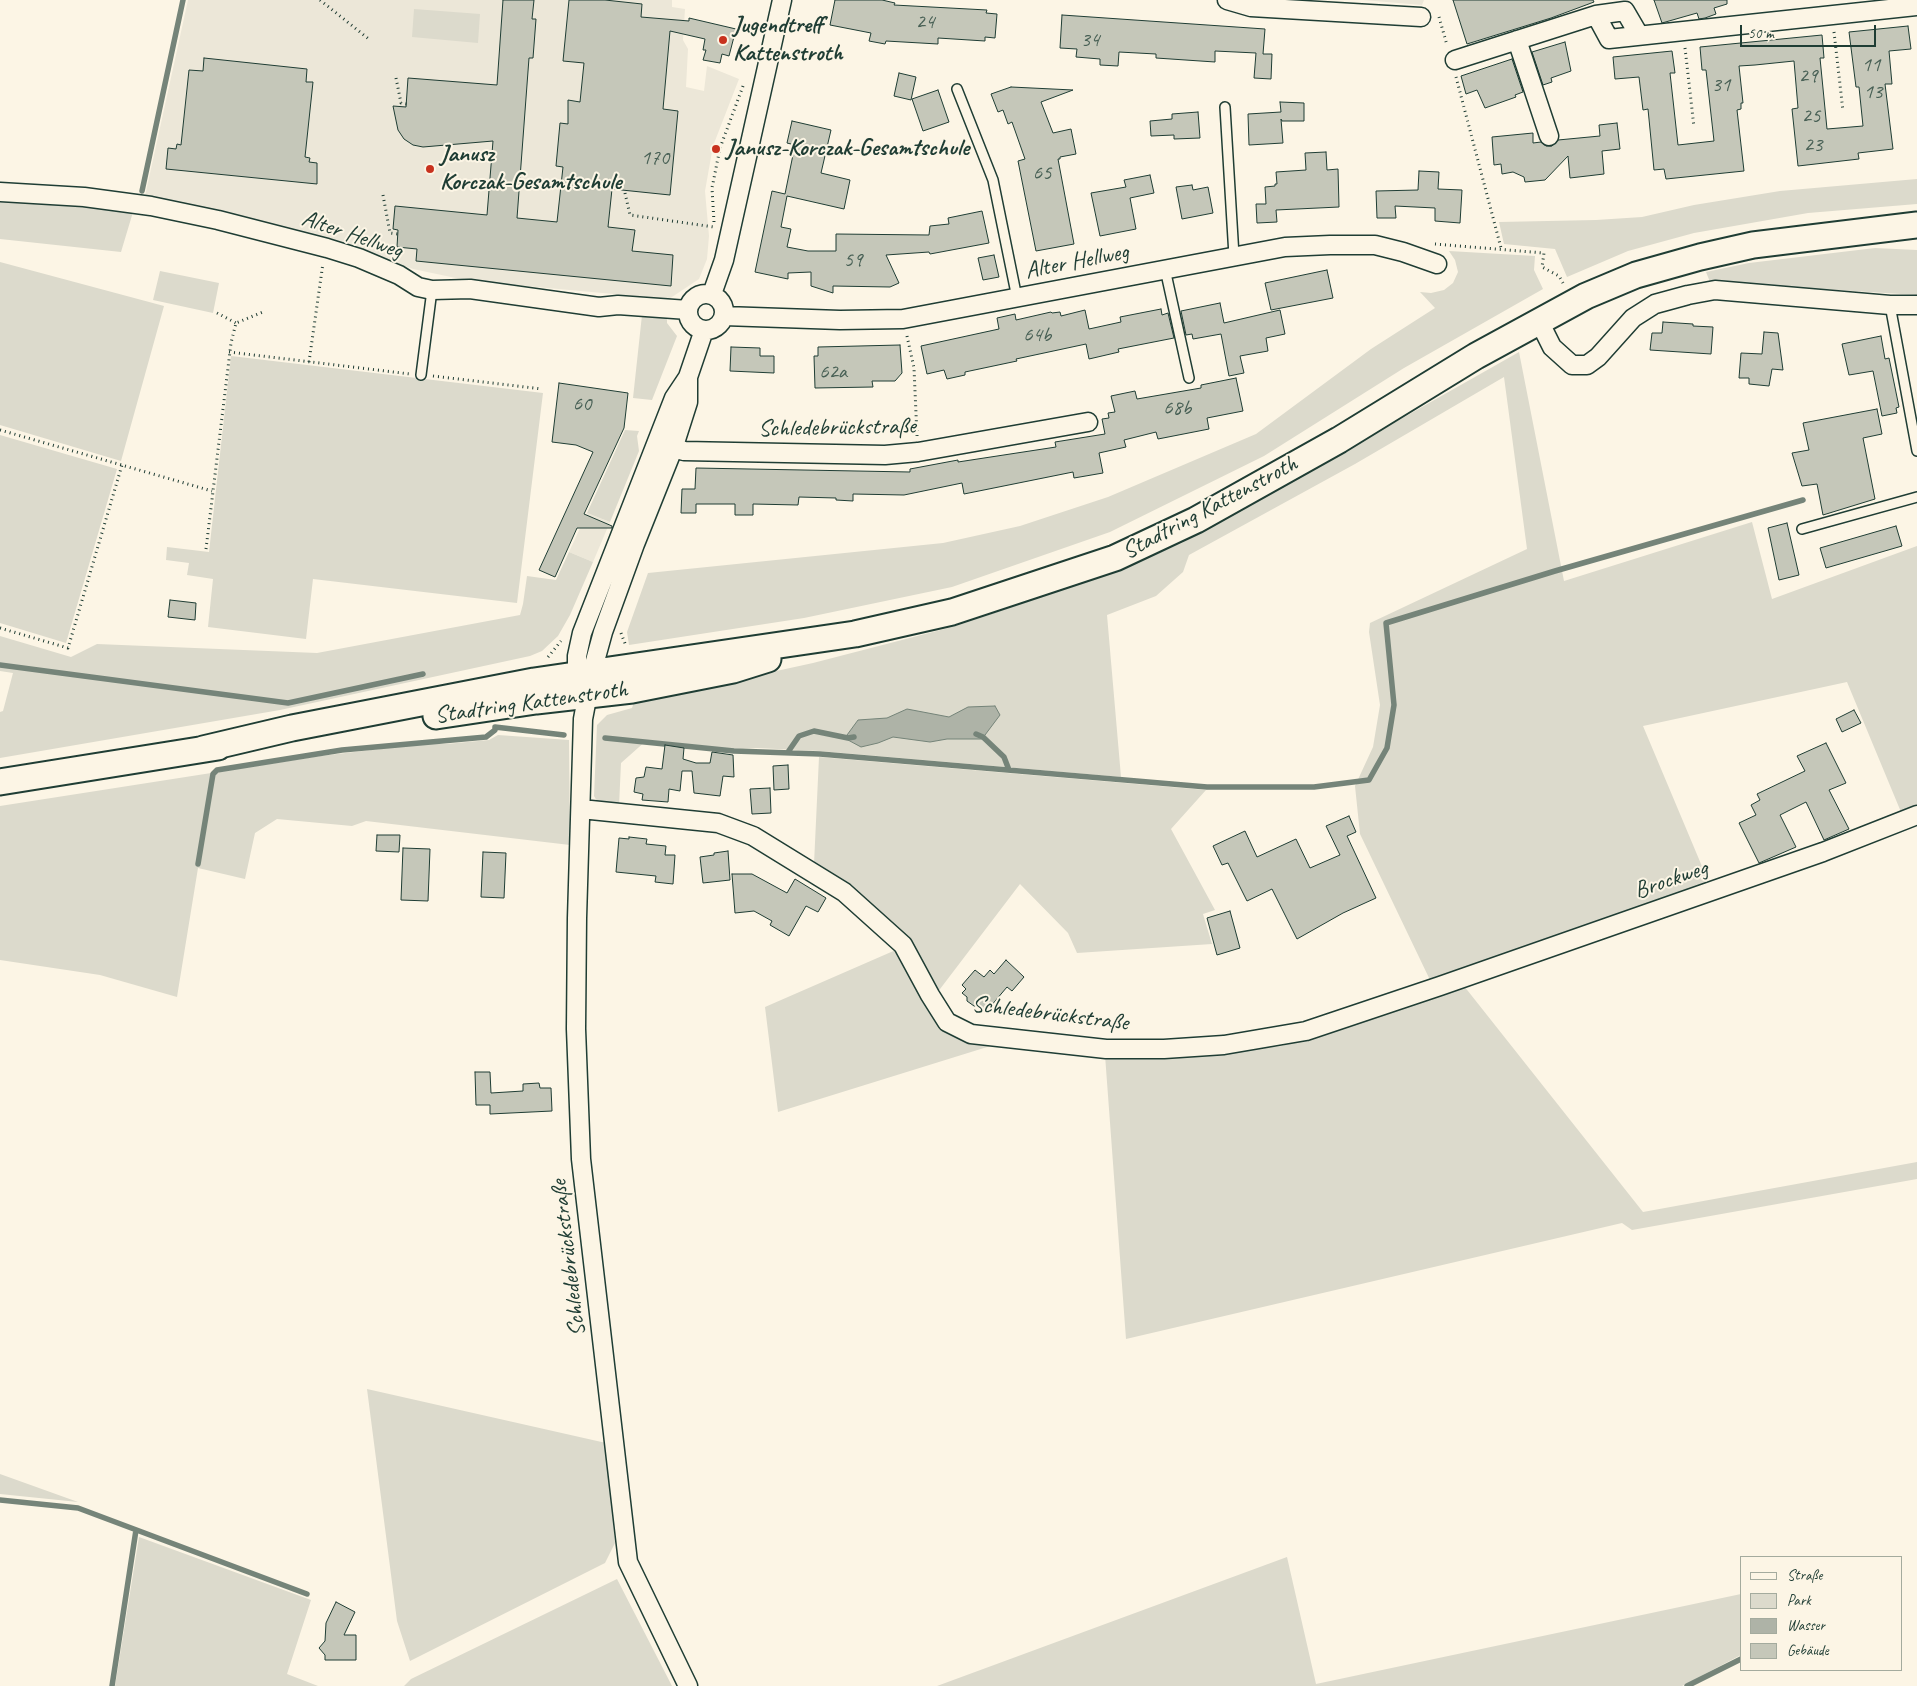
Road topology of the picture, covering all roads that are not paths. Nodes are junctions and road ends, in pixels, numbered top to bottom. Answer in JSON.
{"nodes":[{"id":1,"x":782,"y":0,"type":"edge"},
{"id":2,"x":1227,"y":0,"type":"edge"},
{"id":3,"x":1917,"y":6,"type":"edge"},
{"id":4,"x":1596,"y":15,"type":"junction"},
{"id":5,"x":1421,"y":17,"type":"dead end"},
{"id":6,"x":1639,"y":35,"type":"junction"},
{"id":7,"x":1517,"y":40,"type":"junction"},
{"id":8,"x":1452,"y":61,"type":"road end"},
{"id":9,"x":957,"y":89,"type":"dead end"},
{"id":10,"x":1225,"y":107,"type":"dead end"},
{"id":11,"x":1549,"y":136,"type":"dead end"},
{"id":12,"x":0,"y":192,"type":"edge"},
{"id":13,"x":1917,"y":225,"type":"edge"},
{"id":14,"x":1917,"y":236,"type":"edge"},
{"id":15,"x":1809,"y":237,"type":"junction"},
{"id":16,"x":1234,"y":256,"type":"junction"},
{"id":17,"x":1437,"y":264,"type":"dead end"},
{"id":18,"x":1166,"y":269,"type":"junction"},
{"id":19,"x":432,"y":290,"type":"junction"},
{"id":20,"x":712,"y":294,"type":"junction"},
{"id":21,"x":1017,"y":298,"type":"junction"},
{"id":22,"x":1890,"y":305,"type":"junction"},
{"id":23,"x":1917,"y":305,"type":"edge"},
{"id":24,"x":688,"y":310,"type":"junction"},
{"id":25,"x":724,"y":316,"type":"junction"},
{"id":26,"x":1539,"y":321,"type":"junction"},
{"id":27,"x":704,"y":330,"type":"junction"},
{"id":28,"x":421,"y":375,"type":"road end"},
{"id":29,"x":1188,"y":378,"type":"dead end"},
{"id":30,"x":1088,"y":422,"type":"dead end"},
{"id":31,"x":665,"y":446,"type":"junction"},
{"id":32,"x":1917,"y":451,"type":"edge"},
{"id":33,"x":1917,"y":497,"type":"edge"},
{"id":34,"x":1802,"y":529,"type":"dead end"},
{"id":35,"x":583,"y":691,"type":"junction"},
{"id":36,"x":0,"y":782,"type":"edge"},
{"id":37,"x":581,"y":808,"type":"junction"},
{"id":38,"x":1917,"y":815,"type":"edge"},
{"id":39,"x":1440,"y":986,"type":"joint"},
{"id":40,"x":688,"y":1686,"type":"edge"}],
"edges":[{"from":1,"to":20,"type":"street"},
{"from":2,"to":5,"type":"street"},
{"from":3,"to":6,"type":"street"},
{"from":4,"to":6,"type":"street"},
{"from":4,"to":6,"type":"street"},
{"from":4,"to":7,"type":"street"},
{"from":7,"to":8,"type":"street"},
{"from":7,"to":11,"type":"street"},
{"from":9,"to":21,"type":"lane"},
{"from":10,"to":16,"type":"lane"},
{"from":12,"to":19,"type":"street","name":"Alter Hellweg"},
{"from":13,"to":15,"type":"main road","name":"Stadtring Kattenstroth"},
{"from":14,"to":15,"type":"main road","name":"Stadtring Kattenstroth"},
{"from":15,"to":26,"type":"main road","name":"Stadtring Kattenstroth"},
{"from":16,"to":17,"type":"street","name":"Alter Hellweg"},
{"from":16,"to":18,"type":"street","name":"Alter Hellweg"},
{"from":18,"to":21,"type":"street","name":"Alter Hellweg"},
{"from":18,"to":29,"type":"lane"},
{"from":19,"to":24,"type":"street","name":"Alter Hellweg"},
{"from":19,"to":28,"type":"lane"},
{"from":20,"to":24,"type":"street"},
{"from":20,"to":25,"type":"street"},
{"from":21,"to":25,"type":"street","name":"Alter Hellweg"},
{"from":22,"to":23,"type":"street"},
{"from":22,"to":26,"type":"street"},
{"from":22,"to":32,"type":"lane"},
{"from":24,"to":27,"type":"street"},
{"from":25,"to":27,"type":"street"},
{"from":26,"to":35,"type":"main road","name":"Stadtring Kattenstroth"},
{"from":27,"to":31,"type":"street","name":"Schledebrückstraße"},
{"from":30,"to":31,"type":"street","name":"Schledebrückstraße"},
{"from":31,"to":35,"type":"street","name":"Schledebrückstraße"},
{"from":33,"to":34,"type":"lane"},
{"from":35,"to":36,"type":"main road","name":"Stadtring Kattenstroth"},
{"from":35,"to":37,"type":"street","name":"Schledebrückstraße"},
{"from":37,"to":39,"type":"street","name":"Schledebrückstraße"},
{"from":37,"to":40,"type":"street","name":"Schledebrückstraße"},
{"from":38,"to":39,"type":"street","name":"Brockweg"}]}
